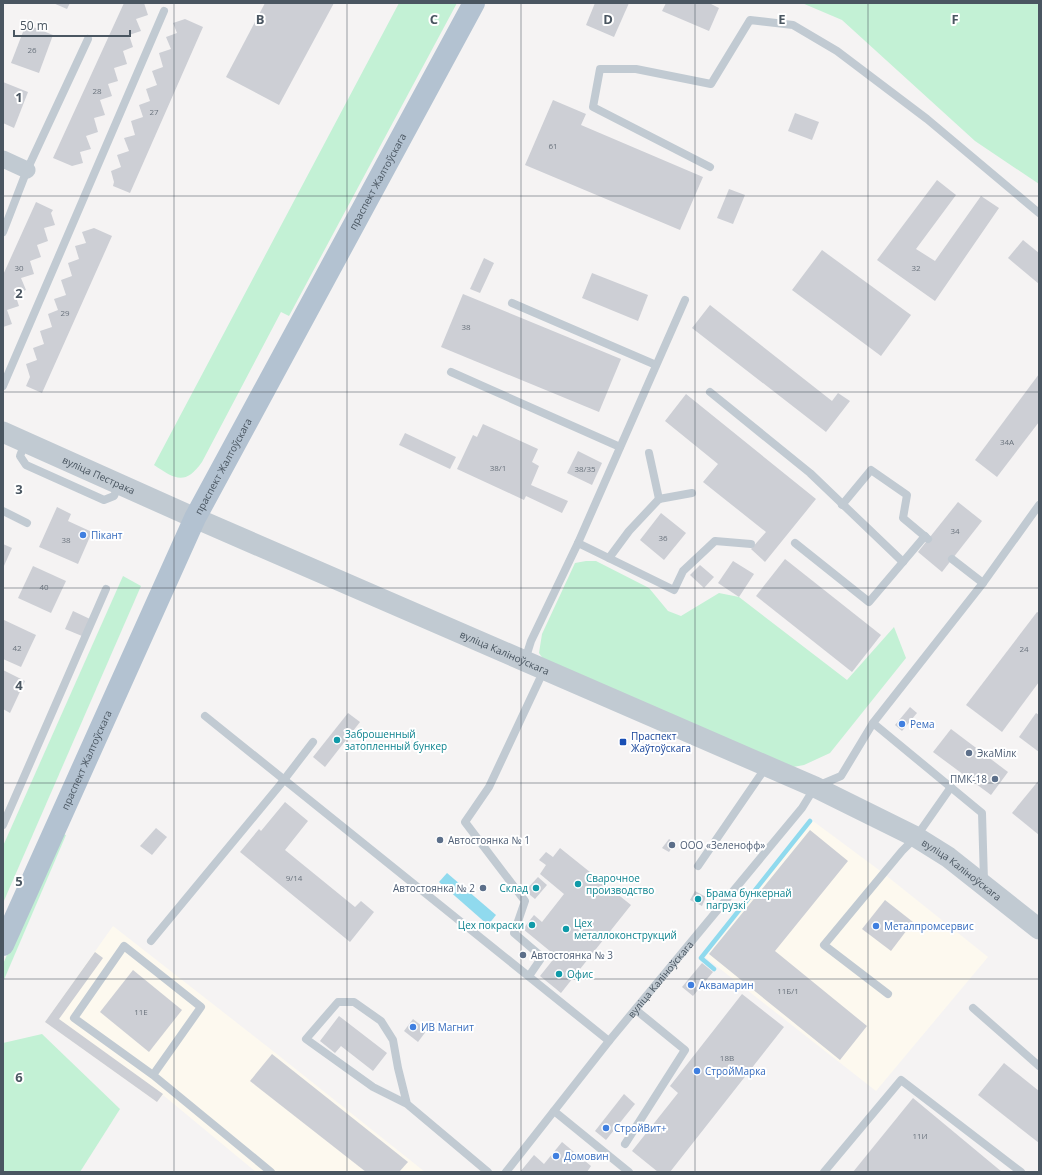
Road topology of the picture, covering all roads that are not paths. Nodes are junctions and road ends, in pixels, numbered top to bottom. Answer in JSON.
{"nodes":[{"id":1,"x":474,"y":3,"type":"edge"},
{"id":2,"x":164,"y":11,"type":"dead end"},
{"id":3,"x":88,"y":39,"type":"dead end"},
{"id":4,"x":3,"y":159,"type":"edge"},
{"id":5,"x":710,"y":167,"type":"dead end"},
{"id":6,"x":27,"y":170,"type":"junction"},
{"id":7,"x":1039,"y":213,"type":"edge"},
{"id":8,"x":3,"y":232,"type":"edge"},
{"id":9,"x":685,"y":300,"type":"dead end"},
{"id":10,"x":512,"y":303,"type":"dead end"},
{"id":11,"x":656,"y":365,"type":"junction"},
{"id":12,"x":451,"y":372,"type":"dead end"},
{"id":13,"x":3,"y":386,"type":"edge"},
{"id":14,"x":710,"y":392,"type":"dead end"},
{"id":15,"x":3,"y":432,"type":"edge"},
{"id":16,"x":620,"y":447,"type":"junction"},
{"id":17,"x":650,"y":453,"type":"dead end"},
{"id":18,"x":692,"y":493,"type":"dead end"},
{"id":19,"x":659,"y":499,"type":"junction"},
{"id":20,"x":842,"y":505,"type":"junction"},
{"id":21,"x":1039,"y":505,"type":"edge"},
{"id":22,"x":3,"y":511,"type":"edge"},
{"id":23,"x":195,"y":518,"type":"junction"},
{"id":24,"x":27,"y":523,"type":"dead end"},
{"id":25,"x":578,"y":543,"type":"junction"},
{"id":26,"x":795,"y":543,"type":"dead end"},
{"id":27,"x":751,"y":544,"type":"dead end"},
{"id":28,"x":609,"y":558,"type":"junction"},
{"id":29,"x":952,"y":559,"type":"dead end"},
{"id":30,"x":902,"y":562,"type":"junction"},
{"id":31,"x":983,"y":583,"type":"junction"},
{"id":32,"x":106,"y":589,"type":"dead end"},
{"id":33,"x":525,"y":661,"type":"junction"},
{"id":34,"x":544,"y":670,"type":"junction"},
{"id":35,"x":205,"y":716,"type":"dead end"},
{"id":36,"x":873,"y":723,"type":"junction"},
{"id":37,"x":314,"y":742,"type":"dead end"},
{"id":38,"x":767,"y":766,"type":"junction"},
{"id":39,"x":284,"y":779,"type":"junction"},
{"id":40,"x":815,"y":786,"type":"junction"},
{"id":41,"x":951,"y":787,"type":"junction"},
{"id":42,"x":3,"y":825,"type":"edge"},
{"id":43,"x":916,"y":837,"type":"junction"},
{"id":44,"x":698,"y":866,"type":"dead end"},
{"id":45,"x":984,"y":884,"type":"junction"},
{"id":46,"x":1039,"y":929,"type":"edge"},
{"id":47,"x":151,"y":941,"type":"dead end"},
{"id":48,"x":3,"y":945,"type":"edge"},
{"id":49,"x":529,"y":976,"type":"junction"},
{"id":50,"x":888,"y":994,"type":"dead end"},
{"id":51,"x":973,"y":1008,"type":"dead end"},
{"id":52,"x":636,"y":1010,"type":"junction"},
{"id":53,"x":609,"y":1041,"type":"junction"},
{"id":54,"x":1039,"y":1066,"type":"edge"},
{"id":55,"x":153,"y":1075,"type":"junction"},
{"id":56,"x":407,"y":1104,"type":"junction"},
{"id":57,"x":554,"y":1111,"type":"junction"},
{"id":58,"x":625,"y":1144,"type":"dead end"},
{"id":59,"x":271,"y":1172,"type":"edge"},
{"id":60,"x":488,"y":1172,"type":"edge"},
{"id":61,"x":506,"y":1172,"type":"edge"},
{"id":62,"x":629,"y":1172,"type":"edge"},
{"id":63,"x":824,"y":1172,"type":"edge"},
{"id":64,"x":1021,"y":1172,"type":"edge"}],
"edges":[{"from":1,"to":23,"type":"main road","name":"праспект Жалтоўскага"},
{"from":2,"to":13,"type":"lane"},
{"from":3,"to":6,"type":"lane"},
{"from":4,"to":6,"type":"street"},
{"from":5,"to":7,"type":"lane"},
{"from":6,"to":8,"type":"lane"},
{"from":9,"to":11,"type":"lane"},
{"from":10,"to":11,"type":"lane"},
{"from":11,"to":16,"type":"lane"},
{"from":12,"to":16,"type":"lane"},
{"from":14,"to":20,"type":"lane"},
{"from":15,"to":23,"type":"street","name":"вуліца Пестрака"},
{"from":16,"to":25,"type":"lane"},
{"from":17,"to":19,"type":"lane"},
{"from":18,"to":19,"type":"lane"},
{"from":19,"to":28,"type":"lane"},
{"from":20,"to":30,"type":"lane"},
{"from":20,"to":30,"type":"lane"},
{"from":21,"to":31,"type":"lane"},
{"from":22,"to":24,"type":"lane"},
{"from":23,"to":33,"type":"street","name":"вуліца Каліноўскага"},
{"from":23,"to":48,"type":"main road","name":"праспект Жалтоўскага"},
{"from":25,"to":28,"type":"lane"},
{"from":25,"to":33,"type":"lane"},
{"from":26,"to":30,"type":"lane"},
{"from":27,"to":28,"type":"lane"},
{"from":29,"to":31,"type":"lane"},
{"from":31,"to":36,"type":"lane"},
{"from":32,"to":42,"type":"lane"},
{"from":33,"to":34,"type":"street","name":"вуліца Каліноўскага"},
{"from":34,"to":38,"type":"street","name":"вуліца Каліноўскага"},
{"from":34,"to":49,"type":"lane"},
{"from":35,"to":39,"type":"lane"},
{"from":36,"to":40,"type":"lane"},
{"from":36,"to":41,"type":"lane"},
{"from":37,"to":39,"type":"lane"},
{"from":38,"to":40,"type":"street","name":"вуліца Каліноўскага"},
{"from":38,"to":44,"type":"lane"},
{"from":39,"to":47,"type":"lane"},
{"from":39,"to":49,"type":"lane"},
{"from":40,"to":43,"type":"street","name":"вуліца Каліноўскага"},
{"from":40,"to":52,"type":"lane","name":"вуліца Каліноўскага"},
{"from":41,"to":43,"type":"lane"},
{"from":41,"to":45,"type":"lane"},
{"from":43,"to":45,"type":"street","name":"вуліца Каліноўскага"},
{"from":43,"to":50,"type":"lane"},
{"from":45,"to":46,"type":"street","name":"вуліца Каліноўскага"},
{"from":49,"to":53,"type":"lane"},
{"from":51,"to":54,"type":"lane"},
{"from":52,"to":53,"type":"lane","name":"вуліца Каліноўскага"},
{"from":52,"to":58,"type":"lane"},
{"from":53,"to":57,"type":"lane","name":"вуліца Каліноўскага"},
{"from":55,"to":55,"type":"lane"},
{"from":55,"to":59,"type":"lane"},
{"from":56,"to":56,"type":"lane"},
{"from":56,"to":60,"type":"lane"},
{"from":57,"to":61,"type":"lane","name":"вуліца Каліноўскага"},
{"from":57,"to":62,"type":"lane"},
{"from":63,"to":64,"type":"lane"}]}
